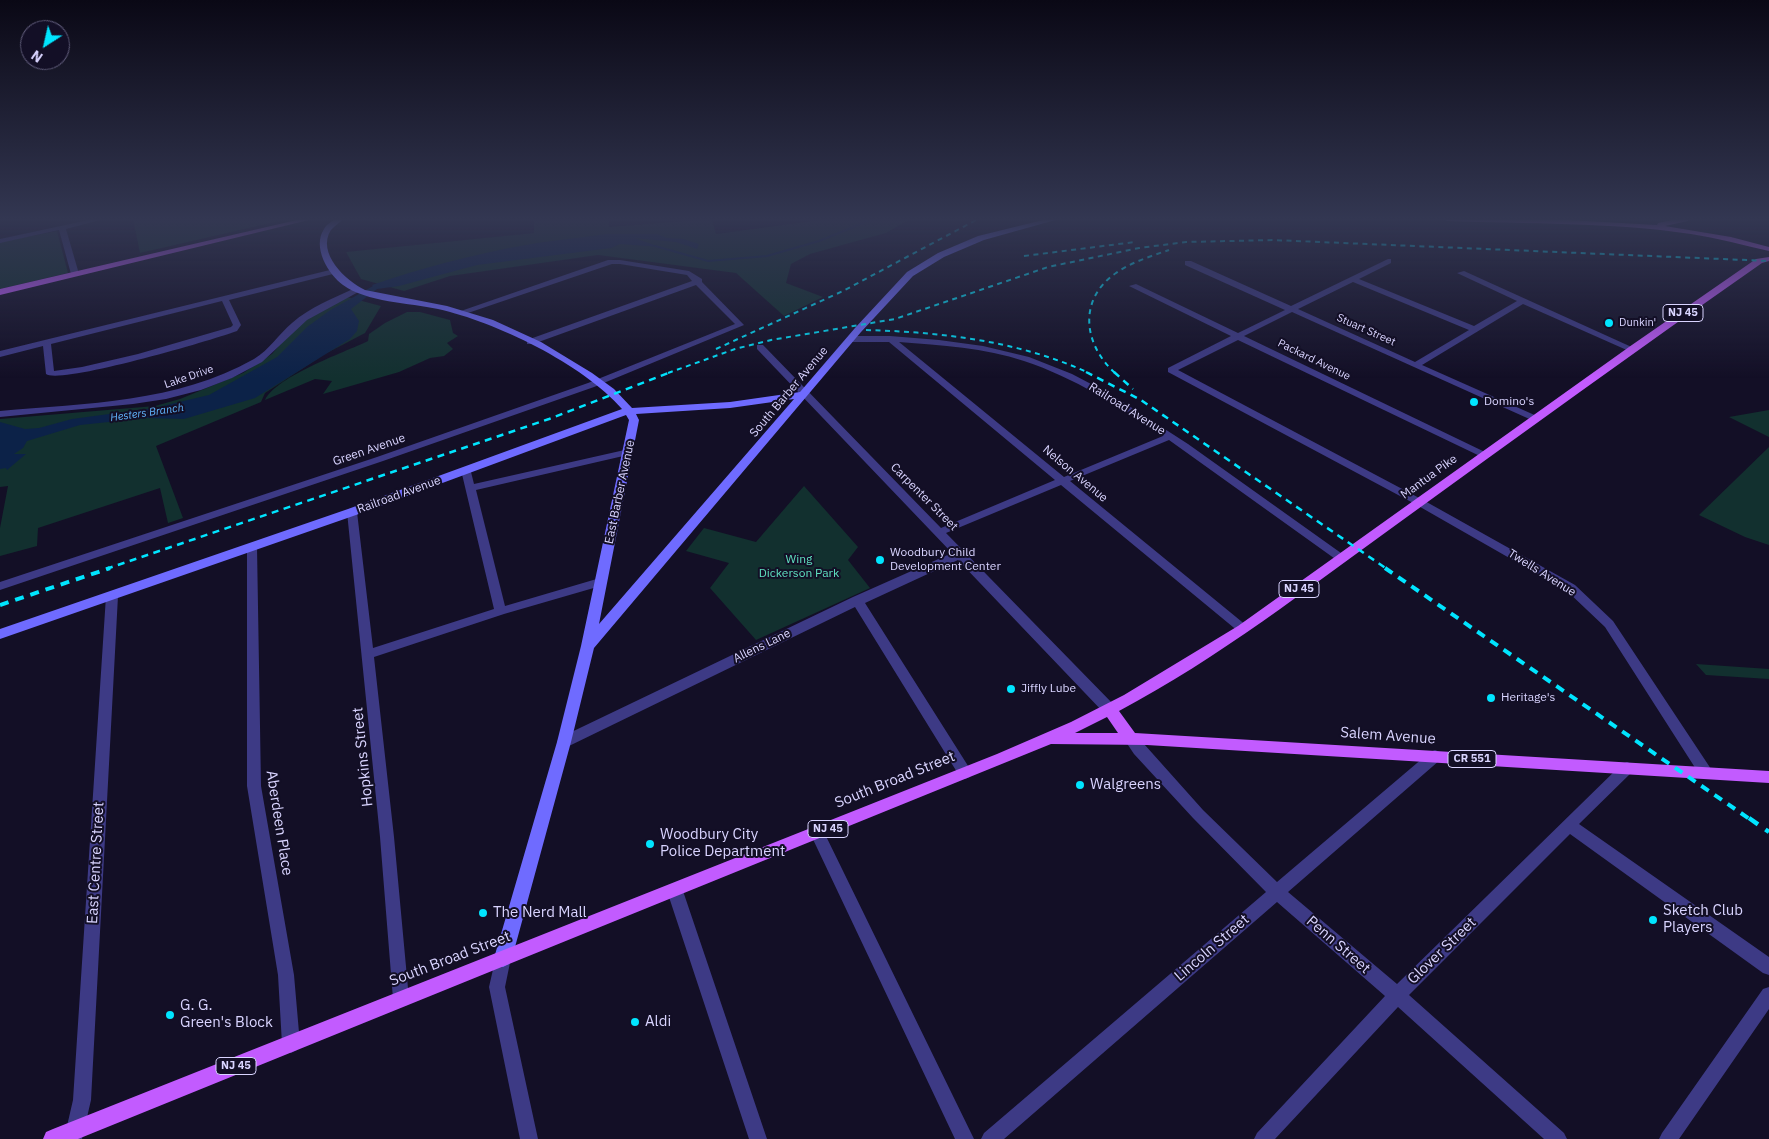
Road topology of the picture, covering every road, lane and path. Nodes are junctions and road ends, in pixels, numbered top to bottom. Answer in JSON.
{"nodes":[{"id":1,"x":83,"y":272,"type":"edge"},
{"id":2,"x":326,"y":272,"type":"edge"},
{"id":3,"x":335,"y":272,"type":"edge"},
{"id":4,"x":582,"y":272,"type":"edge"},
{"id":5,"x":684,"y":272,"type":"edge"},
{"id":6,"x":913,"y":272,"type":"edge"},
{"id":7,"x":1209,"y":272,"type":"edge"},
{"id":8,"x":1366,"y":272,"type":"edge"},
{"id":9,"x":1742,"y":272,"type":"edge"},
{"id":10,"x":1461,"y":273,"type":"dead end"},
{"id":11,"x":75,"y":274,"type":"joint"},
{"id":12,"x":1353,"y":279,"type":"junction"},
{"id":13,"x":699,"y":281,"type":"junction"},
{"id":14,"x":1133,"y":286,"type":"dead end"},
{"id":15,"x":0,"y":292,"type":"edge"},
{"id":16,"x":363,"y":292,"type":"junction"},
{"id":17,"x":224,"y":298,"type":"junction"},
{"id":18,"x":1522,"y":301,"type":"junction"},
{"id":19,"x":1292,"y":309,"type":"junction"},
{"id":20,"x":462,"y":312,"type":"junction"},
{"id":21,"x":1474,"y":329,"type":"junction"},
{"id":22,"x":1238,"y":336,"type":"junction"},
{"id":23,"x":850,"y":339,"type":"junction"},
{"id":24,"x":890,"y":339,"type":"junction"},
{"id":25,"x":530,"y":342,"type":"junction"},
{"id":26,"x":47,"y":343,"type":"junction"},
{"id":27,"x":760,"y":347,"type":"dead end"},
{"id":28,"x":1632,"y":349,"type":"junction"},
{"id":29,"x":0,"y":354,"type":"edge"},
{"id":30,"x":1416,"y":365,"type":"junction"},
{"id":31,"x":600,"y":382,"type":"junction"},
{"id":32,"x":805,"y":394,"type":"junction"},
{"id":33,"x":631,"y":410,"type":"junction"},
{"id":34,"x":0,"y":414,"type":"edge"},
{"id":35,"x":1536,"y":419,"type":"junction"},
{"id":36,"x":1170,"y":436,"type":"junction"},
{"id":37,"x":629,"y":452,"type":"junction"},
{"id":38,"x":1484,"y":455,"type":"junction"},
{"id":39,"x":466,"y":470,"type":"junction"},
{"id":40,"x":1062,"y":481,"type":"junction"},
{"id":41,"x":471,"y":488,"type":"junction"},
{"id":42,"x":1419,"y":502,"type":"junction"},
{"id":43,"x":352,"y":512,"type":"junction"},
{"id":44,"x":940,"y":532,"type":"junction"},
{"id":45,"x":252,"y":547,"type":"junction"},
{"id":46,"x":961,"y":554,"type":"junction"},
{"id":47,"x":1342,"y":558,"type":"junction"},
{"id":48,"x":600,"y":582,"type":"junction"},
{"id":49,"x":0,"y":586,"type":"edge"},
{"id":50,"x":112,"y":596,"type":"junction"},
{"id":51,"x":857,"y":600,"type":"junction"},
{"id":52,"x":500,"y":612,"type":"junction"},
{"id":53,"x":1243,"y":629,"type":"junction"},
{"id":54,"x":0,"y":634,"type":"edge"},
{"id":55,"x":588,"y":646,"type":"junction"},
{"id":56,"x":369,"y":654,"type":"junction"},
{"id":57,"x":1110,"y":710,"type":"junction"},
{"id":58,"x":1131,"y":739,"type":"junction"},
{"id":59,"x":1048,"y":740,"type":"junction"},
{"id":60,"x":564,"y":742,"type":"junction"},
{"id":61,"x":1435,"y":756,"type":"junction"},
{"id":62,"x":1627,"y":768,"type":"junction"},
{"id":63,"x":1706,"y":773,"type":"junction"},
{"id":64,"x":965,"y":774,"type":"junction"},
{"id":65,"x":1769,"y":777,"type":"edge"},
{"id":66,"x":1570,"y":826,"type":"junction"},
{"id":67,"x":817,"y":833,"type":"junction"},
{"id":68,"x":675,"y":890,"type":"junction"},
{"id":69,"x":1277,"y":892,"type":"junction"},
{"id":70,"x":503,"y":958,"type":"junction"},
{"id":71,"x":1769,"y":967,"type":"edge"},
{"id":72,"x":1397,"y":995,"type":"junction"},
{"id":73,"x":1769,"y":995,"type":"edge"},
{"id":74,"x":401,"y":999,"type":"junction"},
{"id":75,"x":291,"y":1044,"type":"junction"},
{"id":76,"x":74,"y":1135,"type":"edge"},
{"id":77,"x":53,"y":1139,"type":"edge"},
{"id":78,"x":529,"y":1139,"type":"edge"},
{"id":79,"x":758,"y":1139,"type":"edge"},
{"id":80,"x":965,"y":1139,"type":"edge"},
{"id":81,"x":990,"y":1139,"type":"edge"},
{"id":82,"x":1263,"y":1139,"type":"edge"},
{"id":83,"x":1558,"y":1139,"type":"edge"},
{"id":84,"x":1668,"y":1139,"type":"edge"}],
"edges":[{"from":1,"to":11,"type":"main road"},
{"from":2,"to":17,"type":"street"},
{"from":3,"to":16,"type":"street"},
{"from":4,"to":20,"type":"street"},
{"from":5,"to":13,"type":"street"},
{"from":6,"to":23,"type":"street","name":"South Barber Avenue"},
{"from":7,"to":19,"type":"street","name":"Stuart Street"},
{"from":8,"to":12,"type":"street"},
{"from":9,"to":28,"type":"main road","name":"Mantua Pike","number":"NJ 45"},
{"from":10,"to":18,"type":"street"},
{"from":11,"to":15,"type":"main road"},
{"from":12,"to":19,"type":"street"},
{"from":12,"to":21,"type":"street"},
{"from":13,"to":25,"type":"street"},
{"from":13,"to":31,"type":"street","name":"Green Avenue"},
{"from":14,"to":22,"type":"street","name":"Packard Avenue"},
{"from":16,"to":20,"type":"street"},
{"from":16,"to":34,"type":"street","name":"Lake Drive"},
{"from":17,"to":26,"type":"street"},
{"from":17,"to":26,"type":"street"},
{"from":18,"to":21,"type":"street"},
{"from":18,"to":28,"type":"street"},
{"from":19,"to":22,"type":"street"},
{"from":19,"to":30,"type":"street","name":"Stuart Street"},
{"from":20,"to":25,"type":"street"},
{"from":21,"to":30,"type":"street"},
{"from":22,"to":38,"type":"street","name":"Packard Avenue"},
{"from":22,"to":42,"type":"street","name":"Twells Avenue"},
{"from":23,"to":24,"type":"street","name":"Railroad Avenue"},
{"from":23,"to":32,"type":"street","name":"South Barber Avenue"},
{"from":24,"to":36,"type":"street","name":"Railroad Avenue"},
{"from":24,"to":40,"type":"street","name":"Nelson Avenue"},
{"from":25,"to":31,"type":"street"},
{"from":26,"to":29,"type":"street"},
{"from":27,"to":32,"type":"street","name":"Carpenter Street"},
{"from":28,"to":35,"type":"main road","name":"Mantua Pike","number":"NJ 45"},
{"from":30,"to":35,"type":"street","name":"Stuart Street"},
{"from":31,"to":33,"type":"street"},
{"from":31,"to":49,"type":"street","name":"Green Avenue"},
{"from":32,"to":33,"type":"street","name":"Railroad Avenue"},
{"from":32,"to":44,"type":"street","name":"Carpenter Street"},
{"from":32,"to":55,"type":"street","name":"South Barber Avenue"},
{"from":33,"to":37,"type":"street","name":"East Barber Avenue"},
{"from":33,"to":39,"type":"street","name":"Railroad Avenue"},
{"from":35,"to":38,"type":"main road","name":"Mantua Pike","number":"NJ 45"},
{"from":36,"to":40,"type":"street"},
{"from":36,"to":47,"type":"street","name":"Railroad Avenue"},
{"from":37,"to":41,"type":"street"},
{"from":37,"to":48,"type":"street","name":"East Barber Avenue"},
{"from":38,"to":42,"type":"main road","name":"Mantua Pike","number":"NJ 45"},
{"from":39,"to":41,"type":"street"},
{"from":39,"to":43,"type":"street","name":"Railroad Avenue"},
{"from":40,"to":44,"type":"street"},
{"from":40,"to":53,"type":"street","name":"Nelson Avenue"},
{"from":41,"to":52,"type":"street"},
{"from":42,"to":47,"type":"main road","name":"Mantua Pike","number":"NJ 45"},
{"from":42,"to":63,"type":"street","name":"Twells Avenue"},
{"from":43,"to":45,"type":"street","name":"Railroad Avenue"},
{"from":43,"to":56,"type":"street","name":"Hopkins Street"},
{"from":44,"to":46,"type":"street","name":"Carpenter Street"},
{"from":45,"to":50,"type":"street","name":"Railroad Avenue"},
{"from":45,"to":75,"type":"street","name":"Aberdeen Place"},
{"from":46,"to":51,"type":"street","name":"Allens Lane"},
{"from":46,"to":57,"type":"street","name":"Carpenter Street"},
{"from":47,"to":53,"type":"main road","name":"Mantua Pike","number":"NJ 45"},
{"from":48,"to":52,"type":"street"},
{"from":48,"to":55,"type":"street","name":"East Barber Avenue"},
{"from":50,"to":54,"type":"street","name":"Railroad Avenue"},
{"from":50,"to":76,"type":"street","name":"East Centre Street"},
{"from":51,"to":60,"type":"street","name":"Allens Lane"},
{"from":51,"to":64,"type":"street"},
{"from":52,"to":56,"type":"street"},
{"from":53,"to":57,"type":"main road","name":"Mantua Pike","number":"NJ 45"},
{"from":55,"to":60,"type":"street","name":"East Barber Avenue"},
{"from":56,"to":74,"type":"street","name":"Hopkins Street"},
{"from":57,"to":58,"type":"main road"},
{"from":57,"to":59,"type":"main road","name":"South Broad Street","number":"NJ 45"},
{"from":58,"to":59,"type":"main road","number":"CR 551"},
{"from":58,"to":61,"type":"main road","name":"Salem Avenue","number":"CR 551"},
{"from":58,"to":69,"type":"street","name":"Penn Street"},
{"from":59,"to":64,"type":"main road","name":"South Broad Street","number":"NJ 45"},
{"from":60,"to":70,"type":"street","name":"East Barber Avenue"},
{"from":61,"to":62,"type":"main road","name":"Salem Avenue","number":"CR 551"},
{"from":61,"to":69,"type":"street","name":"Lincoln Street"},
{"from":62,"to":63,"type":"main road","name":"Salem Avenue","number":"CR 551"},
{"from":62,"to":66,"type":"street","name":"Glover Street"},
{"from":63,"to":65,"type":"main road","name":"Salem Avenue","number":"CR 551"},
{"from":64,"to":67,"type":"main road","name":"South Broad Street","number":"NJ 45"},
{"from":66,"to":71,"type":"street"},
{"from":66,"to":72,"type":"street","name":"Glover Street"},
{"from":67,"to":68,"type":"main road","name":"South Broad Street","number":"NJ 45"},
{"from":67,"to":80,"type":"street"},
{"from":68,"to":70,"type":"main road","name":"South Broad Street","number":"NJ 45"},
{"from":68,"to":79,"type":"street"},
{"from":69,"to":72,"type":"street","name":"Penn Street"},
{"from":69,"to":81,"type":"street","name":"Lincoln Street"},
{"from":70,"to":74,"type":"main road","name":"South Broad Street","number":"NJ 45"},
{"from":70,"to":78,"type":"street"},
{"from":72,"to":82,"type":"street","name":"Glover Street"},
{"from":72,"to":83,"type":"street","name":"Penn Street"},
{"from":73,"to":84,"type":"street"},
{"from":74,"to":75,"type":"main road","name":"South Broad Street","number":"NJ 45"},
{"from":75,"to":76,"type":"main road","name":"South Broad Street","number":"NJ 45"},
{"from":76,"to":77,"type":"main road","name":"South Broad Street","number":"NJ 45"}]}
